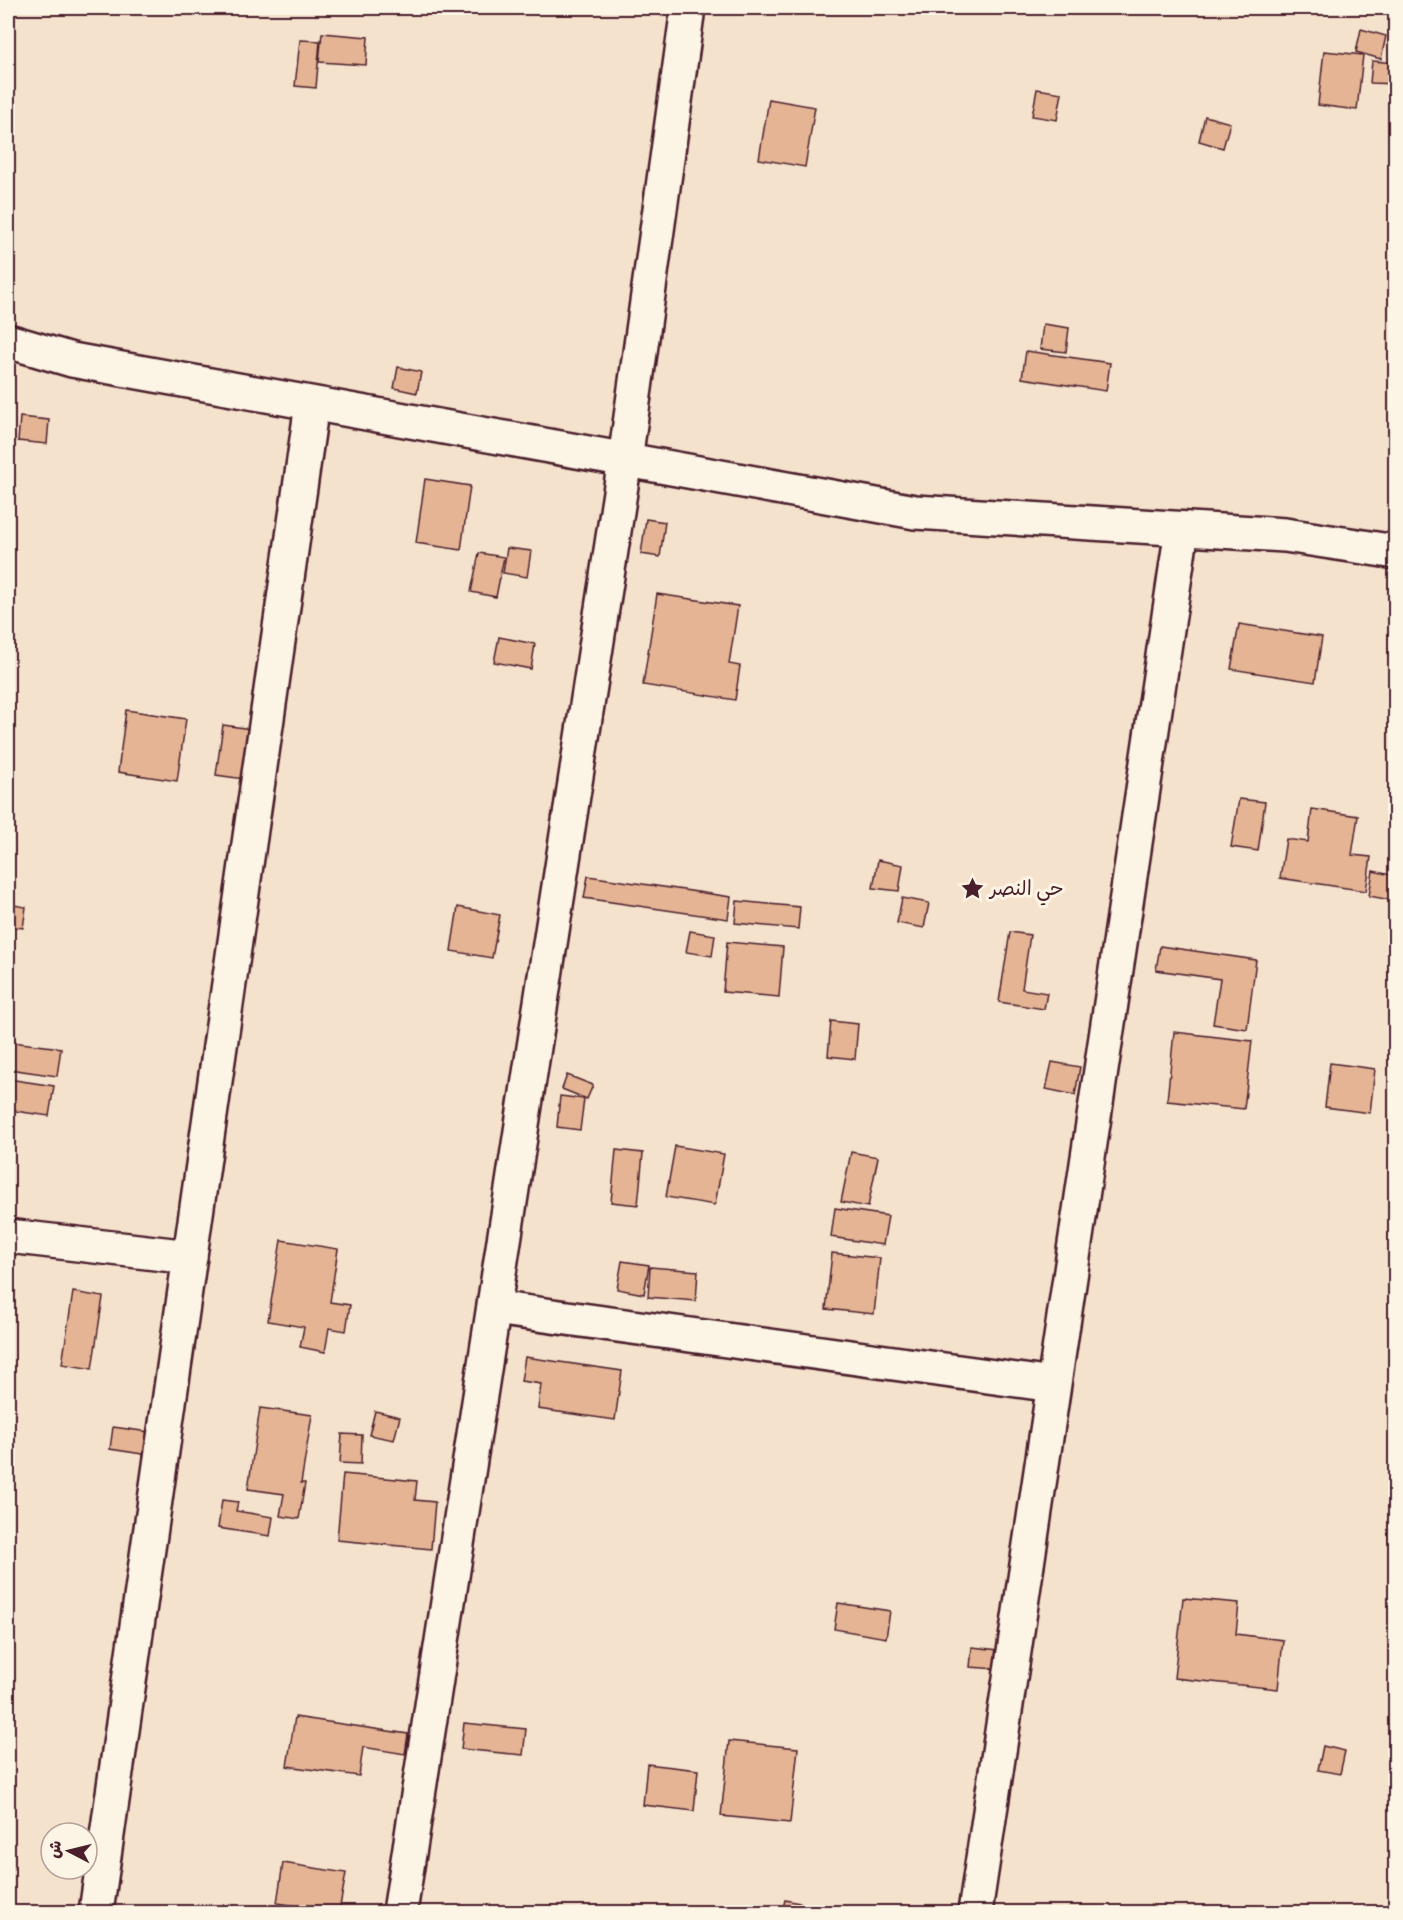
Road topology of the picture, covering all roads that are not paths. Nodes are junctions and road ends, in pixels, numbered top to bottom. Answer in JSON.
{"nodes":[{"id":1,"x":688,"y":8,"type":"edge"},
{"id":2,"x":8,"y":341,"type":"edge"},
{"id":3,"x":312,"y":404,"type":"junction"},
{"id":4,"x":625,"y":460,"type":"junction"},
{"id":5,"x":1182,"y":529,"type":"junction"},
{"id":6,"x":1395,"y":552,"type":"edge"},
{"id":7,"x":8,"y":1236,"type":"edge"},
{"id":8,"x":189,"y":1257,"type":"junction"},
{"id":9,"x":494,"y":1308,"type":"junction"},
{"id":10,"x":1053,"y":1385,"type":"junction"},
{"id":11,"x":96,"y":1912,"type":"edge"},
{"id":12,"x":400,"y":1912,"type":"edge"},
{"id":13,"x":975,"y":1912,"type":"edge"}],
"edges":[{"from":1,"to":4,"type":"street"},
{"from":2,"to":3,"type":"street"},
{"from":3,"to":4,"type":"street"},
{"from":3,"to":8,"type":"street"},
{"from":4,"to":5,"type":"street"},
{"from":4,"to":9,"type":"street"},
{"from":5,"to":6,"type":"street"},
{"from":5,"to":10,"type":"street"},
{"from":7,"to":8,"type":"street"},
{"from":8,"to":11,"type":"street"},
{"from":9,"to":10,"type":"street"},
{"from":9,"to":12,"type":"street"},
{"from":10,"to":13,"type":"street"}]}
